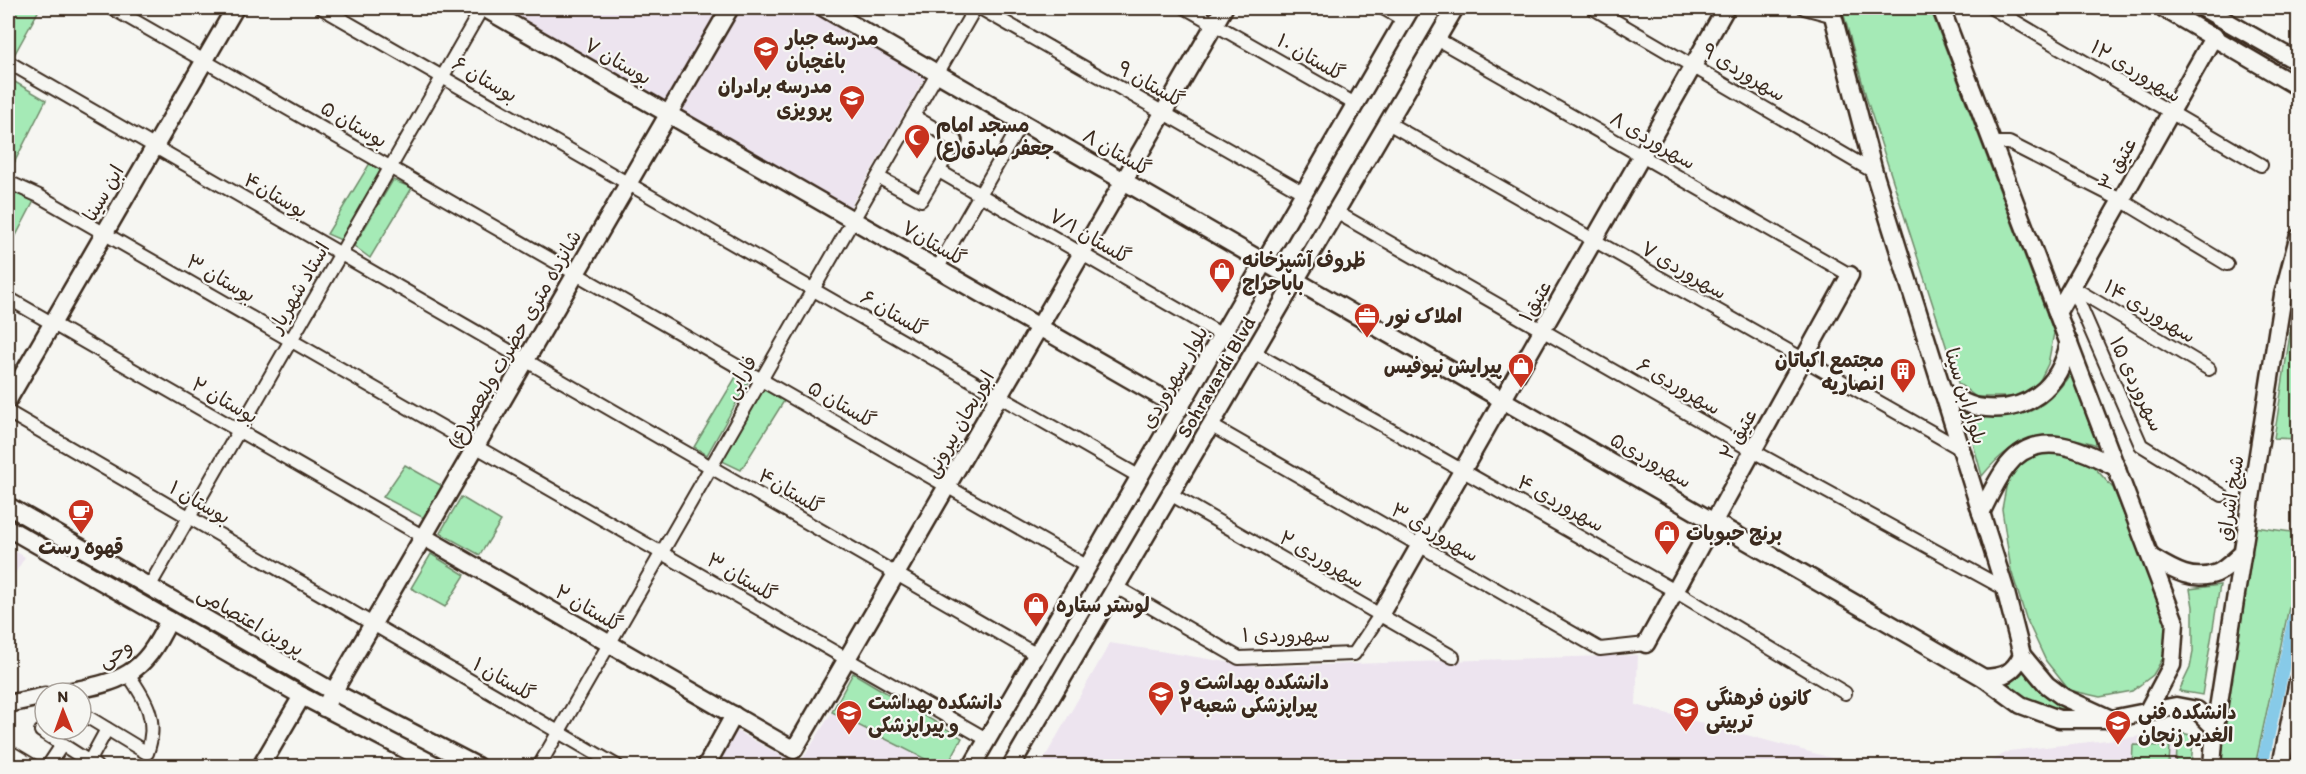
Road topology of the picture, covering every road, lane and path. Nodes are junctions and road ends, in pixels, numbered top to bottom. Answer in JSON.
{"nodes":[{"id":1,"x":112,"y":8,"type":"edge"},
{"id":2,"x":235,"y":8,"type":"edge"},
{"id":3,"x":322,"y":8,"type":"edge"},
{"id":4,"x":483,"y":8,"type":"edge"},
{"id":5,"x":730,"y":8,"type":"edge"},
{"id":6,"x":824,"y":8,"type":"edge"},
{"id":7,"x":975,"y":8,"type":"edge"},
{"id":8,"x":980,"y":8,"type":"edge"},
{"id":9,"x":1186,"y":8,"type":"edge"},
{"id":10,"x":1224,"y":8,"type":"edge"},
{"id":11,"x":1383,"y":8,"type":"edge"},
{"id":12,"x":1455,"y":8,"type":"edge"},
{"id":13,"x":1593,"y":8,"type":"edge"},
{"id":14,"x":1726,"y":8,"type":"edge"},
{"id":15,"x":1804,"y":8,"type":"edge"},
{"id":16,"x":1941,"y":8,"type":"edge"},
{"id":17,"x":1992,"y":8,"type":"edge"},
{"id":18,"x":2163,"y":8,"type":"edge"},
{"id":19,"x":2203,"y":8,"type":"edge"},
{"id":20,"x":1832,"y":10,"type":"edge"},
{"id":21,"x":1407,"y":14,"type":"edge"},
{"id":22,"x":1215,"y":24,"type":"junction"},
{"id":23,"x":2214,"y":36,"type":"junction"},
{"id":24,"x":1437,"y":39,"type":"junction"},
{"id":25,"x":204,"y":60,"type":"junction"},
{"id":26,"x":8,"y":62,"type":"edge"},
{"id":27,"x":2298,"y":62,"type":"edge"},
{"id":28,"x":1693,"y":65,"type":"junction"},
{"id":29,"x":938,"y":73,"type":"junction"},
{"id":30,"x":442,"y":77,"type":"junction"},
{"id":31,"x":2298,"y":87,"type":"edge"},
{"id":32,"x":1355,"y":104,"type":"junction"},
{"id":33,"x":1163,"y":113,"type":"junction"},
{"id":34,"x":668,"y":114,"type":"junction"},
{"id":35,"x":2170,"y":114,"type":"junction"},
{"id":36,"x":913,"y":116,"type":"junction"},
{"id":37,"x":1022,"y":122,"type":"junction"},
{"id":38,"x":1388,"y":123,"type":"junction"},
{"id":39,"x":1992,"y":143,"type":"junction"},
{"id":40,"x":154,"y":147,"type":"junction"},
{"id":41,"x":1641,"y":156,"type":"junction"},
{"id":42,"x":2261,"y":165,"type":"dead end"},
{"id":43,"x":390,"y":167,"type":"junction"},
{"id":44,"x":939,"y":171,"type":"junction"},
{"id":45,"x":1874,"y":172,"type":"junction"},
{"id":46,"x":878,"y":177,"type":"junction"},
{"id":47,"x":1124,"y":180,"type":"junction"},
{"id":48,"x":8,"y":182,"type":"edge"},
{"id":49,"x":628,"y":183,"type":"junction"},
{"id":50,"x":1304,"y":193,"type":"junction"},
{"id":51,"x":980,"y":194,"type":"junction"},
{"id":52,"x":2121,"y":200,"type":"junction"},
{"id":53,"x":1336,"y":212,"type":"junction"},
{"id":54,"x":853,"y":220,"type":"junction"},
{"id":55,"x":104,"y":233,"type":"junction"},
{"id":56,"x":2298,"y":238,"type":"edge"},
{"id":57,"x":1593,"y":241,"type":"junction"},
{"id":58,"x":1082,"y":254,"type":"junction"},
{"id":59,"x":340,"y":255,"type":"junction"},
{"id":60,"x":1264,"y":261,"type":"junction"},
{"id":61,"x":2227,"y":264,"type":"dead end"},
{"id":62,"x":937,"y":268,"type":"junction"},
{"id":63,"x":576,"y":273,"type":"junction"},
{"id":64,"x":1850,"y":275,"type":"joint"},
{"id":65,"x":1297,"y":279,"type":"junction"},
{"id":66,"x":2072,"y":288,"type":"junction"},
{"id":67,"x":813,"y":290,"type":"junction"},
{"id":68,"x":8,"y":298,"type":"edge"},
{"id":69,"x":2057,"y":313,"type":"junction"},
{"id":70,"x":52,"y":324,"type":"junction"},
{"id":71,"x":1039,"y":327,"type":"junction"},
{"id":72,"x":1542,"y":330,"type":"junction"},
{"id":73,"x":1222,"y":335,"type":"junction"},
{"id":74,"x":291,"y":340,"type":"junction"},
{"id":75,"x":2069,"y":342,"type":"junction"},
{"id":76,"x":1255,"y":353,"type":"junction"},
{"id":77,"x":525,"y":361,"type":"junction"},
{"id":78,"x":1802,"y":361,"type":"junction"},
{"id":79,"x":2209,"y":369,"type":"dead end"},
{"id":80,"x":761,"y":380,"type":"junction"},
{"id":81,"x":1943,"y":393,"type":"junction"},
{"id":82,"x":999,"y":396,"type":"junction"},
{"id":83,"x":1503,"y":399,"type":"junction"},
{"id":84,"x":8,"y":400,"type":"edge"},
{"id":85,"x":1180,"y":408,"type":"junction"},
{"id":86,"x":8,"y":412,"type":"edge"},
{"id":87,"x":1212,"y":426,"type":"junction"},
{"id":88,"x":239,"y":431,"type":"junction"},
{"id":89,"x":476,"y":446,"type":"junction"},
{"id":90,"x":1961,"y":449,"type":"junction"},
{"id":91,"x":1753,"y":451,"type":"junction"},
{"id":92,"x":711,"y":467,"type":"junction"},
{"id":93,"x":2117,"y":468,"type":"junction"},
{"id":94,"x":1463,"y":470,"type":"junction"},
{"id":95,"x":1140,"y":477,"type":"junction"},
{"id":96,"x":947,"y":487,"type":"junction"},
{"id":97,"x":1172,"y":495,"type":"junction"},
{"id":98,"x":2222,"y":495,"type":"dead end"},
{"id":99,"x":8,"y":506,"type":"edge"},
{"id":100,"x":1981,"y":513,"type":"junction"},
{"id":101,"x":189,"y":518,"type":"junction"},
{"id":102,"x":1714,"y":521,"type":"junction"},
{"id":103,"x":8,"y":528,"type":"edge"},
{"id":104,"x":424,"y":537,"type":"junction"},
{"id":105,"x":1420,"y":546,"type":"junction"},
{"id":106,"x":662,"y":553,"type":"junction"},
{"id":107,"x":2243,"y":553,"type":"junction"},
{"id":108,"x":2151,"y":557,"type":"junction"},
{"id":109,"x":1088,"y":567,"type":"junction"},
{"id":110,"x":896,"y":574,"type":"junction"},
{"id":111,"x":149,"y":587,"type":"junction"},
{"id":112,"x":1118,"y":588,"type":"junction"},
{"id":113,"x":2005,"y":589,"type":"junction"},
{"id":114,"x":1675,"y":591,"type":"junction"},
{"id":115,"x":1380,"y":615,"type":"junction"},
{"id":116,"x":169,"y":620,"type":"junction"},
{"id":117,"x":372,"y":625,"type":"junction"},
{"id":118,"x":610,"y":644,"type":"junction"},
{"id":119,"x":1646,"y":644,"type":"joint"},
{"id":120,"x":1038,"y":655,"type":"junction"},
{"id":121,"x":2022,"y":655,"type":"junction"},
{"id":122,"x":1453,"y":657,"type":"dead end"},
{"id":123,"x":847,"y":659,"type":"junction"},
{"id":124,"x":128,"y":674,"type":"junction"},
{"id":125,"x":1984,"y":678,"type":"junction"},
{"id":126,"x":2298,"y":681,"type":"edge"},
{"id":127,"x":93,"y":687,"type":"edge"},
{"id":128,"x":334,"y":692,"type":"junction"},
{"id":129,"x":1845,"y":693,"type":"dead end"},
{"id":130,"x":302,"y":696,"type":"junction"},
{"id":131,"x":33,"y":699,"type":"edge"},
{"id":132,"x":8,"y":704,"type":"edge"},
{"id":133,"x":324,"y":708,"type":"junction"},
{"id":134,"x":2146,"y":712,"type":"junction"},
{"id":135,"x":734,"y":715,"type":"junction"},
{"id":136,"x":2111,"y":719,"type":"junction"},
{"id":137,"x":93,"y":720,"type":"edge"},
{"id":138,"x":2215,"y":728,"type":"junction"},
{"id":139,"x":107,"y":729,"type":"junction"},
{"id":140,"x":558,"y":733,"type":"junction"},
{"id":141,"x":988,"y":740,"type":"junction"},
{"id":142,"x":56,"y":741,"type":"edge"},
{"id":143,"x":62,"y":745,"type":"junction"},
{"id":144,"x":8,"y":752,"type":"edge"},
{"id":145,"x":92,"y":764,"type":"edge"},
{"id":146,"x":2283,"y":765,"type":"edge"},
{"id":147,"x":33,"y":766,"type":"edge"},
{"id":148,"x":48,"y":766,"type":"edge"},
{"id":149,"x":261,"y":766,"type":"edge"},
{"id":150,"x":436,"y":766,"type":"edge"},
{"id":151,"x":477,"y":766,"type":"edge"},
{"id":152,"x":539,"y":766,"type":"edge"},
{"id":153,"x":617,"y":766,"type":"edge"},
{"id":154,"x":706,"y":766,"type":"edge"},
{"id":155,"x":972,"y":766,"type":"edge"},
{"id":156,"x":1011,"y":766,"type":"edge"},
{"id":157,"x":2211,"y":766,"type":"edge"}],
"edges":[{"from":1,"to":25,"type":"street","name":"بوستان ۵"},
{"from":2,"to":25,"type":"street","name":"ابن سینا"},
{"from":3,"to":30,"type":"street","name":"بوستان ۶"},
{"from":4,"to":30,"type":"street","name":"استاد شهریار"},
{"from":4,"to":34,"type":"street","name":"بوستان ۷"},
{"from":5,"to":34,"type":"street","name":"شانزده متری حضرت ولیعصر(ع)"},
{"from":6,"to":29,"type":"street","name":"گلستان ۸"},
{"from":7,"to":29,"type":"street","name":"فارابی"},
{"from":8,"to":33,"type":"street","name":"گلستان ۹"},
{"from":9,"to":22,"type":"street","name":"گلستان ۱۰"},
{"from":10,"to":22,"type":"street","name":"ابوریحان بیرونی"},
{"from":11,"to":21,"type":"street"},
{"from":12,"to":24,"type":"street","name":"Sohravardi Blvd"},
{"from":13,"to":28,"type":"street","name":"سهروردی ۹"},
{"from":14,"to":28,"type":"street","name":"عتیق۱"},
{"from":15,"to":20,"type":"street"},
{"from":16,"to":39,"type":"street"},
{"from":17,"to":35,"type":"street","name":"سهروردی ۱۲"},
{"from":18,"to":23,"type":"street"},
{"from":19,"to":27,"type":"street"},
{"from":20,"to":45,"type":"street","name":"بلوار ابن سینا"},
{"from":21,"to":32,"type":"street","name":"بلوار سهروردی"},
{"from":22,"to":32,"type":"street","name":"گلستان ۱۰"},
{"from":22,"to":33,"type":"street","name":"ابوریحان بیرونی"},
{"from":23,"to":31,"type":"street"},
{"from":23,"to":35,"type":"street","name":"عتیق ۳"},
{"from":24,"to":38,"type":"street","name":"Sohravardi Blvd"},
{"from":24,"to":41,"type":"street","name":"سهروردی ۸"},
{"from":25,"to":40,"type":"street","name":"ابن سینا"},
{"from":25,"to":43,"type":"street","name":"بوستان ۵"},
{"from":26,"to":40,"type":"street","name":"بوستان۴"},
{"from":28,"to":41,"type":"street","name":"عتیق۱"},
{"from":28,"to":45,"type":"street","name":"سهروردی ۹"},
{"from":29,"to":36,"type":"street","name":"فارابی"},
{"from":29,"to":37,"type":"street","name":"گلستان ۸"},
{"from":30,"to":43,"type":"street","name":"استاد شهریار"},
{"from":30,"to":49,"type":"street","name":"بوستان ۶"},
{"from":32,"to":50,"type":"street","name":"بلوار سهروردی"},
{"from":33,"to":47,"type":"street","name":"ابوریحان بیرونی"},
{"from":33,"to":50,"type":"street","name":"گلستان ۹"},
{"from":34,"to":49,"type":"street","name":"شانزده متری حضرت ولیعصر(ع)"},
{"from":34,"to":54,"type":"street","name":"گلستان۷"},
{"from":35,"to":42,"type":"street","name":"سهروردی ۱۲"},
{"from":35,"to":52,"type":"street","name":"عتیق ۳"},
{"from":36,"to":44,"type":"street"},
{"from":36,"to":46,"type":"street","name":"فارابی"},
{"from":37,"to":47,"type":"street","name":"گلستان ۸"},
{"from":37,"to":51,"type":"street"},
{"from":38,"to":53,"type":"street","name":"Sohravardi Blvd"},
{"from":38,"to":57,"type":"street","name":"سهروردی ۷"},
{"from":39,"to":52,"type":"street"},
{"from":39,"to":69,"type":"street"},
{"from":40,"to":55,"type":"street","name":"ابن سینا"},
{"from":40,"to":59,"type":"street","name":"بوستان۴"},
{"from":41,"to":57,"type":"street","name":"عتیق۱"},
{"from":41,"to":64,"type":"street","name":"سهروردی ۸"},
{"from":43,"to":59,"type":"street","name":"استاد شهریار"},
{"from":43,"to":63,"type":"street","name":"بوستان ۵"},
{"from":44,"to":46,"type":"street"},
{"from":44,"to":51,"type":"street","name":"گلستان ۷/۱"},
{"from":45,"to":81,"type":"street","name":"بلوار ابن سینا"},
{"from":46,"to":54,"type":"street","name":"فارابی"},
{"from":47,"to":58,"type":"street","name":"ابوریحان بیرونی"},
{"from":47,"to":60,"type":"street","name":"گلستان ۸"},
{"from":48,"to":55,"type":"street","name":"بوستان ۳"},
{"from":49,"to":63,"type":"street","name":"شانزده متری حضرت ولیعصر(ع)"},
{"from":49,"to":67,"type":"street","name":"گلستان ۶"},
{"from":50,"to":60,"type":"street","name":"بلوار سهروردی"},
{"from":51,"to":58,"type":"street","name":"گلستان ۷/۱"},
{"from":51,"to":62,"type":"street"},
{"from":52,"to":61,"type":"street"},
{"from":52,"to":66,"type":"street","name":"عتیق ۳"},
{"from":53,"to":65,"type":"street","name":"Sohravardi Blvd"},
{"from":53,"to":72,"type":"street","name":"سهروردی ۶"},
{"from":54,"to":62,"type":"street","name":"گلستان۷"},
{"from":54,"to":67,"type":"street","name":"فارابی"},
{"from":55,"to":70,"type":"street","name":"ابن سینا"},
{"from":55,"to":74,"type":"street","name":"بوستان ۳"},
{"from":56,"to":107,"type":"street","name":"شیخ اشراق"},
{"from":57,"to":72,"type":"street","name":"عتیق۱"},
{"from":57,"to":78,"type":"street","name":"سهروردی ۷"},
{"from":58,"to":71,"type":"street","name":"ابوریحان بیرونی"},
{"from":58,"to":73,"type":"street","name":"گلستان ۷/۱"},
{"from":59,"to":74,"type":"street","name":"استاد شهریار"},
{"from":59,"to":77,"type":"street","name":"بوستان۴"},
{"from":60,"to":65,"type":"street","name":"گلستان ۸"},
{"from":60,"to":73,"type":"street","name":"بلوار سهروردی"},
{"from":62,"to":71,"type":"street","name":"گلستان۷"},
{"from":63,"to":77,"type":"street","name":"شانزده متری حضرت ولیعصر(ع)"},
{"from":63,"to":80,"type":"street","name":"گلستان ۵"},
{"from":64,"to":78,"type":"street","name":"عتیق ۲"},
{"from":65,"to":76,"type":"street","name":"Sohravardi Blvd"},
{"from":65,"to":83,"type":"street","name":"سهروردی۵"},
{"from":66,"to":69,"type":"street","name":"عتیق ۳"},
{"from":66,"to":79,"type":"street","name":"سهروردی ۱۴"},
{"from":66,"to":98,"type":"street","name":"سهروردی ۱۵"},
{"from":67,"to":80,"type":"street","name":"فارابی"},
{"from":67,"to":82,"type":"street","name":"گلستان ۶"},
{"from":68,"to":70,"type":"street","name":"بوستان ۲"},
{"from":69,"to":75,"type":"street"},
{"from":70,"to":84,"type":"street","name":"ابن سینا"},
{"from":70,"to":88,"type":"street","name":"بوستان ۲"},
{"from":71,"to":82,"type":"street","name":"ابوریحان بیرونی"},
{"from":71,"to":85,"type":"street","name":"گلستان۷"},
{"from":72,"to":83,"type":"street","name":"عتیق۱"},
{"from":72,"to":91,"type":"street","name":"سهروردی ۶"},
{"from":73,"to":85,"type":"street","name":"بلوار سهروردی"},
{"from":74,"to":88,"type":"street","name":"استاد شهریار"},
{"from":74,"to":89,"type":"street","name":"بوستان ۳"},
{"from":75,"to":81,"type":"street"},
{"from":75,"to":93,"type":"street"},
{"from":76,"to":87,"type":"street","name":"Sohravardi Blvd"},
{"from":76,"to":94,"type":"street","name":"سهروردی ۴"},
{"from":77,"to":89,"type":"street","name":"شانزده متری حضرت ولیعصر(ع)"},
{"from":77,"to":92,"type":"street","name":"گلستان۴"},
{"from":78,"to":90,"type":"street","name":"سهروردی ۷"},
{"from":78,"to":91,"type":"street","name":"عتیق ۲"},
{"from":80,"to":92,"type":"street","name":"فارابی"},
{"from":80,"to":96,"type":"street","name":"گلستان ۵"},
{"from":81,"to":90,"type":"street","name":"بلوار ابن سینا"},
{"from":82,"to":95,"type":"street","name":"گلستان ۶"},
{"from":82,"to":96,"type":"street","name":"ابوریحان بیرونی"},
{"from":83,"to":94,"type":"street","name":"عتیق۱"},
{"from":83,"to":102,"type":"street","name":"سهروردی۵"},
{"from":85,"to":95,"type":"street","name":"بلوار سهروردی"},
{"from":86,"to":101,"type":"street","name":"بوستان ۱"},
{"from":87,"to":97,"type":"street","name":"Sohravardi Blvd"},
{"from":87,"to":105,"type":"street","name":"سهروردی ۳"},
{"from":88,"to":101,"type":"street","name":"استاد شهریار"},
{"from":88,"to":104,"type":"street","name":"بوستان ۲"},
{"from":89,"to":104,"type":"street","name":"شانزده متری حضرت ولیعصر(ع)"},
{"from":89,"to":106,"type":"street","name":"گلستان ۳"},
{"from":90,"to":100,"type":"street","name":"بلوار ابن سینا"},
{"from":91,"to":102,"type":"street","name":"عتیق ۲"},
{"from":91,"to":113,"type":"street","name":"سهروردی ۶"},
{"from":92,"to":106,"type":"street","name":"فارابی"},
{"from":92,"to":110,"type":"street","name":"گلستان۴"},
{"from":93,"to":100,"type":"street"},
{"from":93,"to":108,"type":"street"},
{"from":94,"to":105,"type":"street","name":"عتیق۱"},
{"from":94,"to":114,"type":"street","name":"سهروردی ۴"},
{"from":95,"to":109,"type":"street","name":"بلوار سهروردی"},
{"from":96,"to":109,"type":"street","name":"گلستان ۵"},
{"from":96,"to":110,"type":"street","name":"ابوریحان بیرونی"},
{"from":97,"to":112,"type":"street","name":"Sohravardi Blvd"},
{"from":97,"to":115,"type":"street","name":"سهروردی ۲"},
{"from":99,"to":111,"type":"street","name":"پروین اعتصامی"},
{"from":100,"to":113,"type":"street","name":"بلوار ابن سینا"},
{"from":101,"to":111,"type":"street","name":"استاد شهریار"},
{"from":101,"to":117,"type":"street","name":"بوستان ۱"},
{"from":102,"to":114,"type":"street","name":"عتیق ۲"},
{"from":102,"to":125,"type":"street","name":"سهروردی۵"},
{"from":103,"to":116,"type":"street","name":"پروین اعتصامی"},
{"from":104,"to":117,"type":"street","name":"شانزده متری حضرت ولیعصر(ع)"},
{"from":104,"to":118,"type":"street","name":"گلستان ۲"},
{"from":105,"to":115,"type":"street","name":"عتیق۱"},
{"from":105,"to":119,"type":"street","name":"سهروردی ۳"},
{"from":106,"to":118,"type":"street","name":"فارابی"},
{"from":106,"to":123,"type":"street","name":"گلستان ۳"},
{"from":107,"to":108,"type":"street"},
{"from":107,"to":138,"type":"street","name":"شیخ اشراق"},
{"from":108,"to":134,"type":"street"},
{"from":109,"to":120,"type":"street","name":"بلوار سهروردی"},
{"from":110,"to":120,"type":"street","name":"گلستان۴"},
{"from":110,"to":123,"type":"street","name":"ابوریحان بیرونی"},
{"from":111,"to":128,"type":"street","name":"پروین اعتصامی"},
{"from":112,"to":115,"type":"street","name":"سهروردی ۱"},
{"from":112,"to":156,"type":"street","name":"Sohravardi Blvd"},
{"from":113,"to":121,"type":"street","name":"بلوار ابن سینا"},
{"from":114,"to":119,"type":"street","name":"عتیق ۲"},
{"from":114,"to":129,"type":"street","name":"سهروردی ۴"},
{"from":115,"to":122,"type":"street","name":"سهروردی ۲"},
{"from":116,"to":124,"type":"street","name":"وحی"},
{"from":116,"to":130,"type":"street","name":"پروین اعتصامی"},
{"from":117,"to":128,"type":"street","name":"شانزده متری حضرت ولیعصر(ع)"},
{"from":117,"to":140,"type":"street","name":"گلستان ۱"},
{"from":118,"to":135,"type":"street","name":"گلستان ۲"},
{"from":118,"to":140,"type":"street","name":"فارابی"},
{"from":120,"to":141,"type":"street","name":"بلوار سهروردی"},
{"from":121,"to":125,"type":"street"},
{"from":121,"to":136,"type":"street","name":"بلوار ابن سینا"},
{"from":123,"to":135,"type":"street","name":"ابوریحان بیرونی"},
{"from":123,"to":141,"type":"street","name":"گلستان ۳"},
{"from":124,"to":127,"type":"street","name":"وحی"},
{"from":124,"to":139,"type":"street"},
{"from":125,"to":136,"type":"street","name":"سهروردی۵"},
{"from":126,"to":146,"type":"street"},
{"from":128,"to":133,"type":"street","name":"شانزده متری حضرت ولیعصر(ع)"},
{"from":128,"to":151,"type":"street","name":"پروین اعتصامی"},
{"from":130,"to":133,"type":"street","name":"پروین اعتصامی"},
{"from":130,"to":149,"type":"street"},
{"from":131,"to":132,"type":"street"},
{"from":133,"to":150,"type":"street","name":"پروین اعتصامی"},
{"from":134,"to":136,"type":"street"},
{"from":134,"to":138,"type":"street"},
{"from":135,"to":154,"type":"street"},
{"from":137,"to":139,"type":"street"},
{"from":138,"to":157,"type":"street","name":"شیخ اشراق"},
{"from":139,"to":145,"type":"street"},
{"from":140,"to":152,"type":"street","name":"فارابی"},
{"from":140,"to":153,"type":"street","name":"گلستان ۱"},
{"from":141,"to":155,"type":"street","name":"بلوار سهروردی"},
{"from":142,"to":143,"type":"street"},
{"from":143,"to":145,"type":"street"},
{"from":143,"to":148,"type":"street"},
{"from":144,"to":147,"type":"street"}]}
